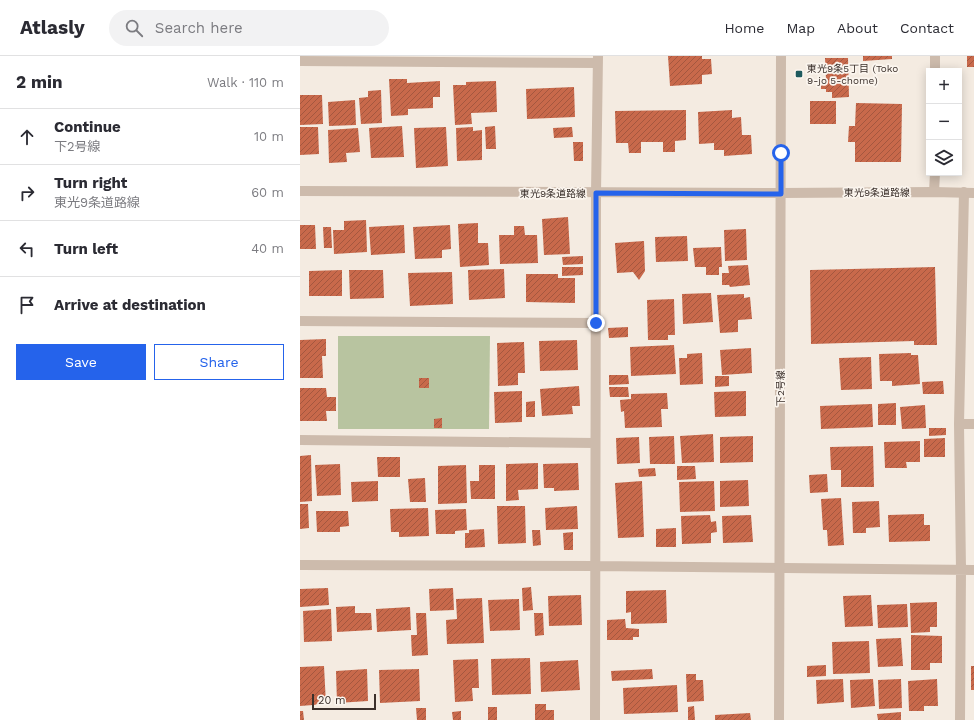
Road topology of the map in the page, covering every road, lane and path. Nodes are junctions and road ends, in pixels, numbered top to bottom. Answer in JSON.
{"nodes":[{"id":1,"x":781,"y":56,"type":"edge"},
{"id":2,"x":935,"y":56,"type":"edge"},
{"id":3,"x":598,"y":60,"type":"edge"},
{"id":4,"x":300,"y":61,"type":"edge"},
{"id":5,"x":935,"y":68,"type":"edge"},
{"id":6,"x":935,"y":176,"type":"edge"},
{"id":7,"x":300,"y":191,"type":"edge"},
{"id":8,"x":934,"y":192,"type":"junction"},
{"id":9,"x":596,"y":193,"type":"junction"},
{"id":10,"x":969,"y":193,"type":"edge"},
{"id":11,"x":781,"y":194,"type":"junction"},
{"id":12,"x":300,"y":321,"type":"edge"},
{"id":13,"x":596,"y":323,"type":"junction"},
{"id":14,"x":959,"y":424,"type":"junction"},
{"id":15,"x":974,"y":424,"type":"edge"},
{"id":16,"x":300,"y":440,"type":"edge"},
{"id":17,"x":596,"y":443,"type":"junction"},
{"id":18,"x":300,"y":565,"type":"edge"},
{"id":19,"x":596,"y":566,"type":"junction"},
{"id":20,"x":779,"y":568,"type":"junction"},
{"id":21,"x":961,"y":570,"type":"junction"},
{"id":22,"x":974,"y":570,"type":"edge"},
{"id":23,"x":595,"y":720,"type":"edge"},
{"id":24,"x":779,"y":720,"type":"edge"},
{"id":25,"x":960,"y":720,"type":"edge"}],
"edges":[{"from":1,"to":11,"type":"street","name":"下2号線"},
{"from":2,"to":5,"type":"street"},
{"from":3,"to":4,"type":"street"},
{"from":3,"to":9,"type":"street"},
{"from":6,"to":8,"type":"street"},
{"from":7,"to":9,"type":"street","name":"東光9条道路線"},
{"from":8,"to":10,"type":"street","name":"東光9条道路線"},
{"from":8,"to":11,"type":"street","name":"東光9条道路線"},
{"from":9,"to":11,"type":"street","name":"東光9条道路線"},
{"from":9,"to":13,"type":"street"},
{"from":10,"to":14,"type":"street"},
{"from":11,"to":20,"type":"street","name":"下2号線"},
{"from":12,"to":13,"type":"street"},
{"from":13,"to":17,"type":"street"},
{"from":14,"to":15,"type":"street"},
{"from":14,"to":21,"type":"street"},
{"from":16,"to":17,"type":"street"},
{"from":17,"to":19,"type":"street"},
{"from":18,"to":19,"type":"street"},
{"from":19,"to":20,"type":"street"},
{"from":19,"to":23,"type":"street"},
{"from":20,"to":21,"type":"street"},
{"from":20,"to":24,"type":"street","name":"下2号線"},
{"from":21,"to":22,"type":"street"},
{"from":21,"to":25,"type":"street"}]}
